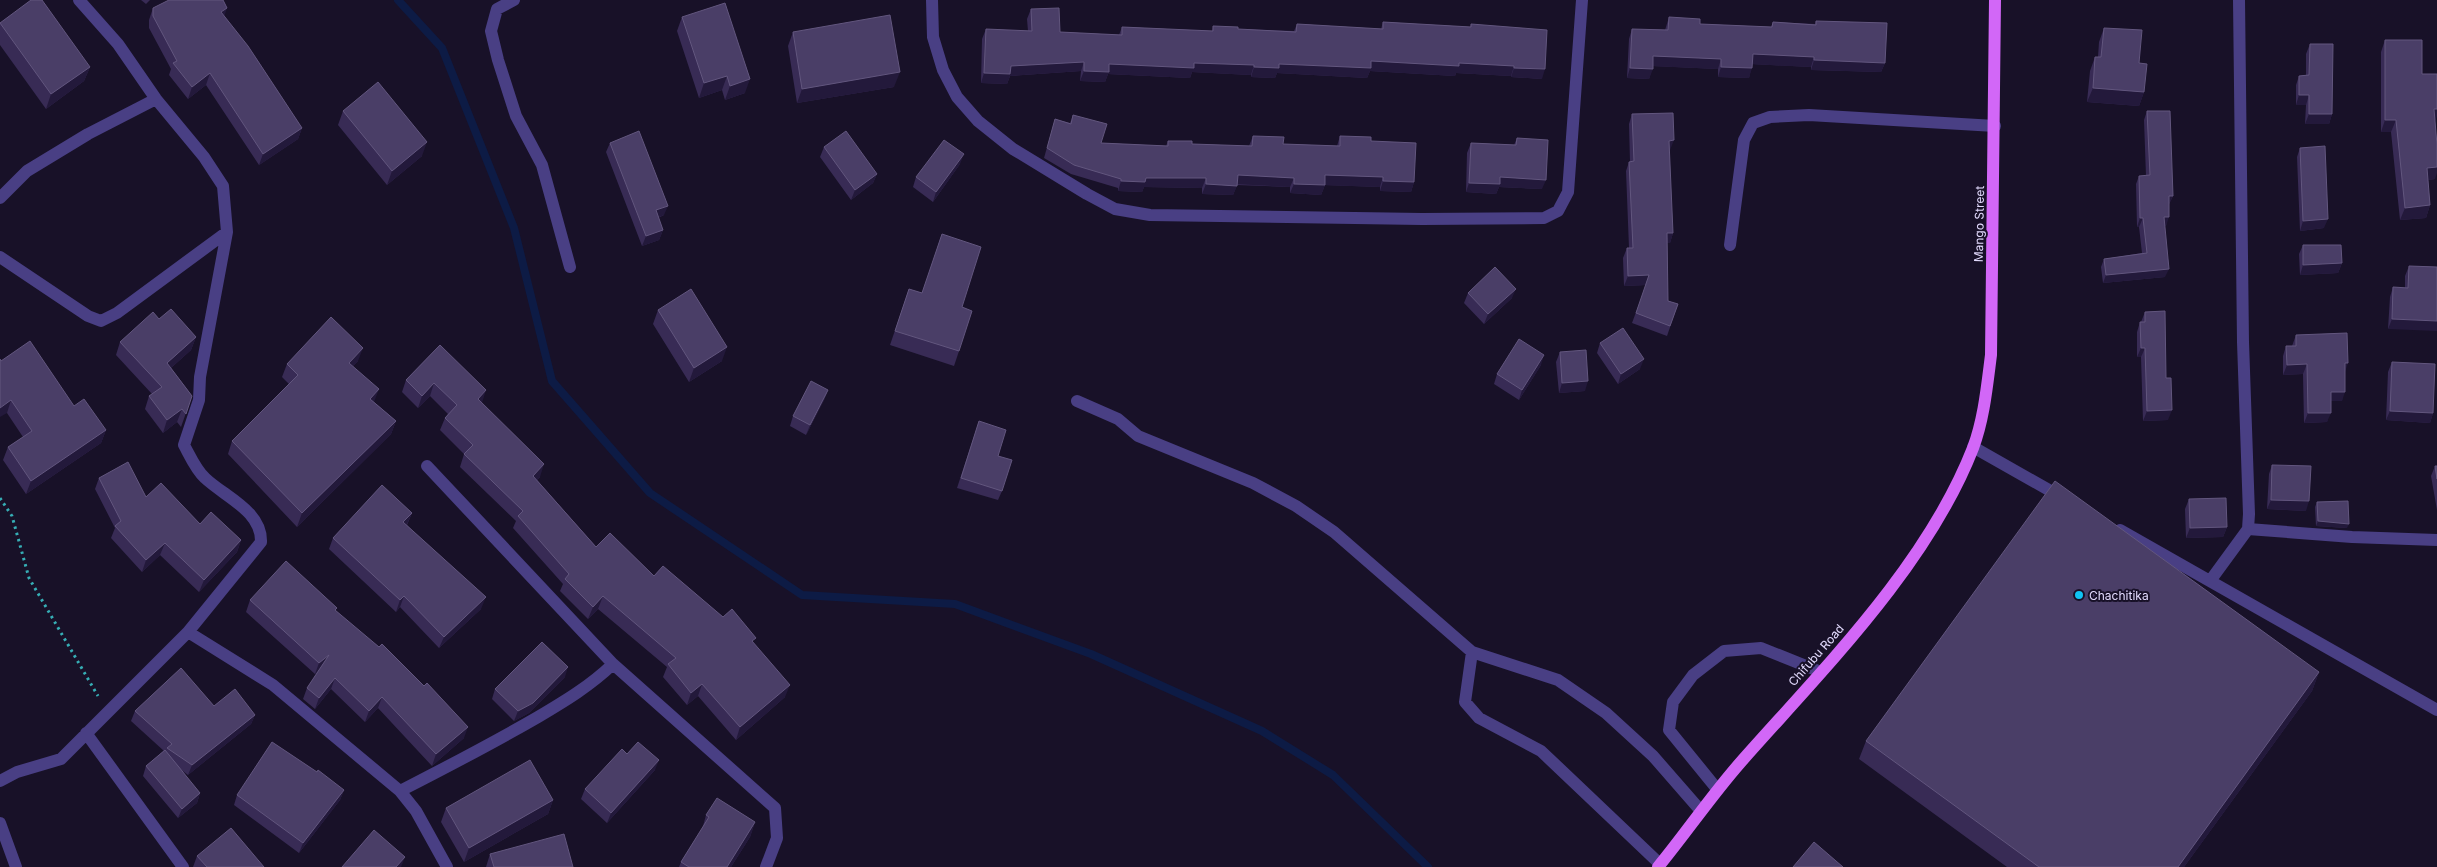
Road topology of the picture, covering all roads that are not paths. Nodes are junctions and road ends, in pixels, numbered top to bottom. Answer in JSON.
{"nodes":[{"id":1,"x":79,"y":0,"type":"edge"},
{"id":2,"x":514,"y":0,"type":"edge"},
{"id":3,"x":932,"y":0,"type":"edge"},
{"id":4,"x":1582,"y":0,"type":"edge"},
{"id":5,"x":1995,"y":0,"type":"edge"},
{"id":6,"x":2239,"y":0,"type":"edge"},
{"id":7,"x":156,"y":99,"type":"junction"},
{"id":8,"x":1995,"y":126,"type":"junction"},
{"id":9,"x":0,"y":198,"type":"edge"},
{"id":10,"x":226,"y":232,"type":"junction"},
{"id":11,"x":1730,"y":245,"type":"dead end"},
{"id":12,"x":0,"y":257,"type":"edge"},
{"id":13,"x":570,"y":268,"type":"dead end"},
{"id":14,"x":1077,"y":401,"type":"dead end"},
{"id":15,"x":1973,"y":447,"type":"junction"},
{"id":16,"x":427,"y":466,"type":"dead end"},
{"id":17,"x":2075,"y":505,"type":"edge"},
{"id":18,"x":2109,"y":524,"type":"edge"},
{"id":19,"x":2248,"y":529,"type":"junction"},
{"id":20,"x":2437,"y":540,"type":"edge"},
{"id":21,"x":2210,"y":581,"type":"junction"},
{"id":22,"x":188,"y":632,"type":"junction"},
{"id":23,"x":1472,"y":652,"type":"junction"},
{"id":24,"x":613,"y":664,"type":"junction"},
{"id":25,"x":1820,"y":672,"type":"junction"},
{"id":26,"x":2437,"y":710,"type":"edge"},
{"id":27,"x":86,"y":733,"type":"junction"},
{"id":28,"x":0,"y":781,"type":"edge"},
{"id":29,"x":1717,"y":789,"type":"junction"},
{"id":30,"x":400,"y":791,"type":"junction"},
{"id":31,"x":1701,"y":811,"type":"junction"},
{"id":32,"x":0,"y":823,"type":"edge"},
{"id":33,"x":1659,"y":865,"type":"edge"},
{"id":34,"x":16,"y":867,"type":"edge"},
{"id":35,"x":183,"y":867,"type":"edge"},
{"id":36,"x":447,"y":867,"type":"edge"},
{"id":37,"x":766,"y":867,"type":"edge"}],
"edges":[{"from":1,"to":7,"type":"street"},
{"from":2,"to":13,"type":"street"},
{"from":3,"to":4,"type":"street"},
{"from":5,"to":8,"type":"main road","name":"Mango Street"},
{"from":6,"to":19,"type":"street"},
{"from":7,"to":9,"type":"street"},
{"from":7,"to":10,"type":"street"},
{"from":8,"to":11,"type":"street"},
{"from":8,"to":15,"type":"main road","name":"Mango Street"},
{"from":10,"to":12,"type":"street"},
{"from":10,"to":22,"type":"street"},
{"from":14,"to":23,"type":"street"},
{"from":15,"to":17,"type":"street"},
{"from":15,"to":25,"type":"main road","name":"Chifubu Road"},
{"from":16,"to":24,"type":"street"},
{"from":18,"to":21,"type":"street"},
{"from":19,"to":20,"type":"street"},
{"from":19,"to":21,"type":"street"},
{"from":21,"to":26,"type":"street"},
{"from":22,"to":27,"type":"street"},
{"from":22,"to":30,"type":"street"},
{"from":23,"to":31,"type":"street"},
{"from":23,"to":33,"type":"street"},
{"from":24,"to":30,"type":"street"},
{"from":24,"to":37,"type":"street"},
{"from":25,"to":29,"type":"main road","name":"Chifubu Road"},
{"from":25,"to":29,"type":"street"},
{"from":27,"to":28,"type":"street"},
{"from":27,"to":35,"type":"street"},
{"from":29,"to":31,"type":"main road","name":"Chifubu Road"},
{"from":30,"to":36,"type":"street"},
{"from":31,"to":33,"type":"main road","name":"Chifubu Road"},
{"from":32,"to":34,"type":"street"}]}
